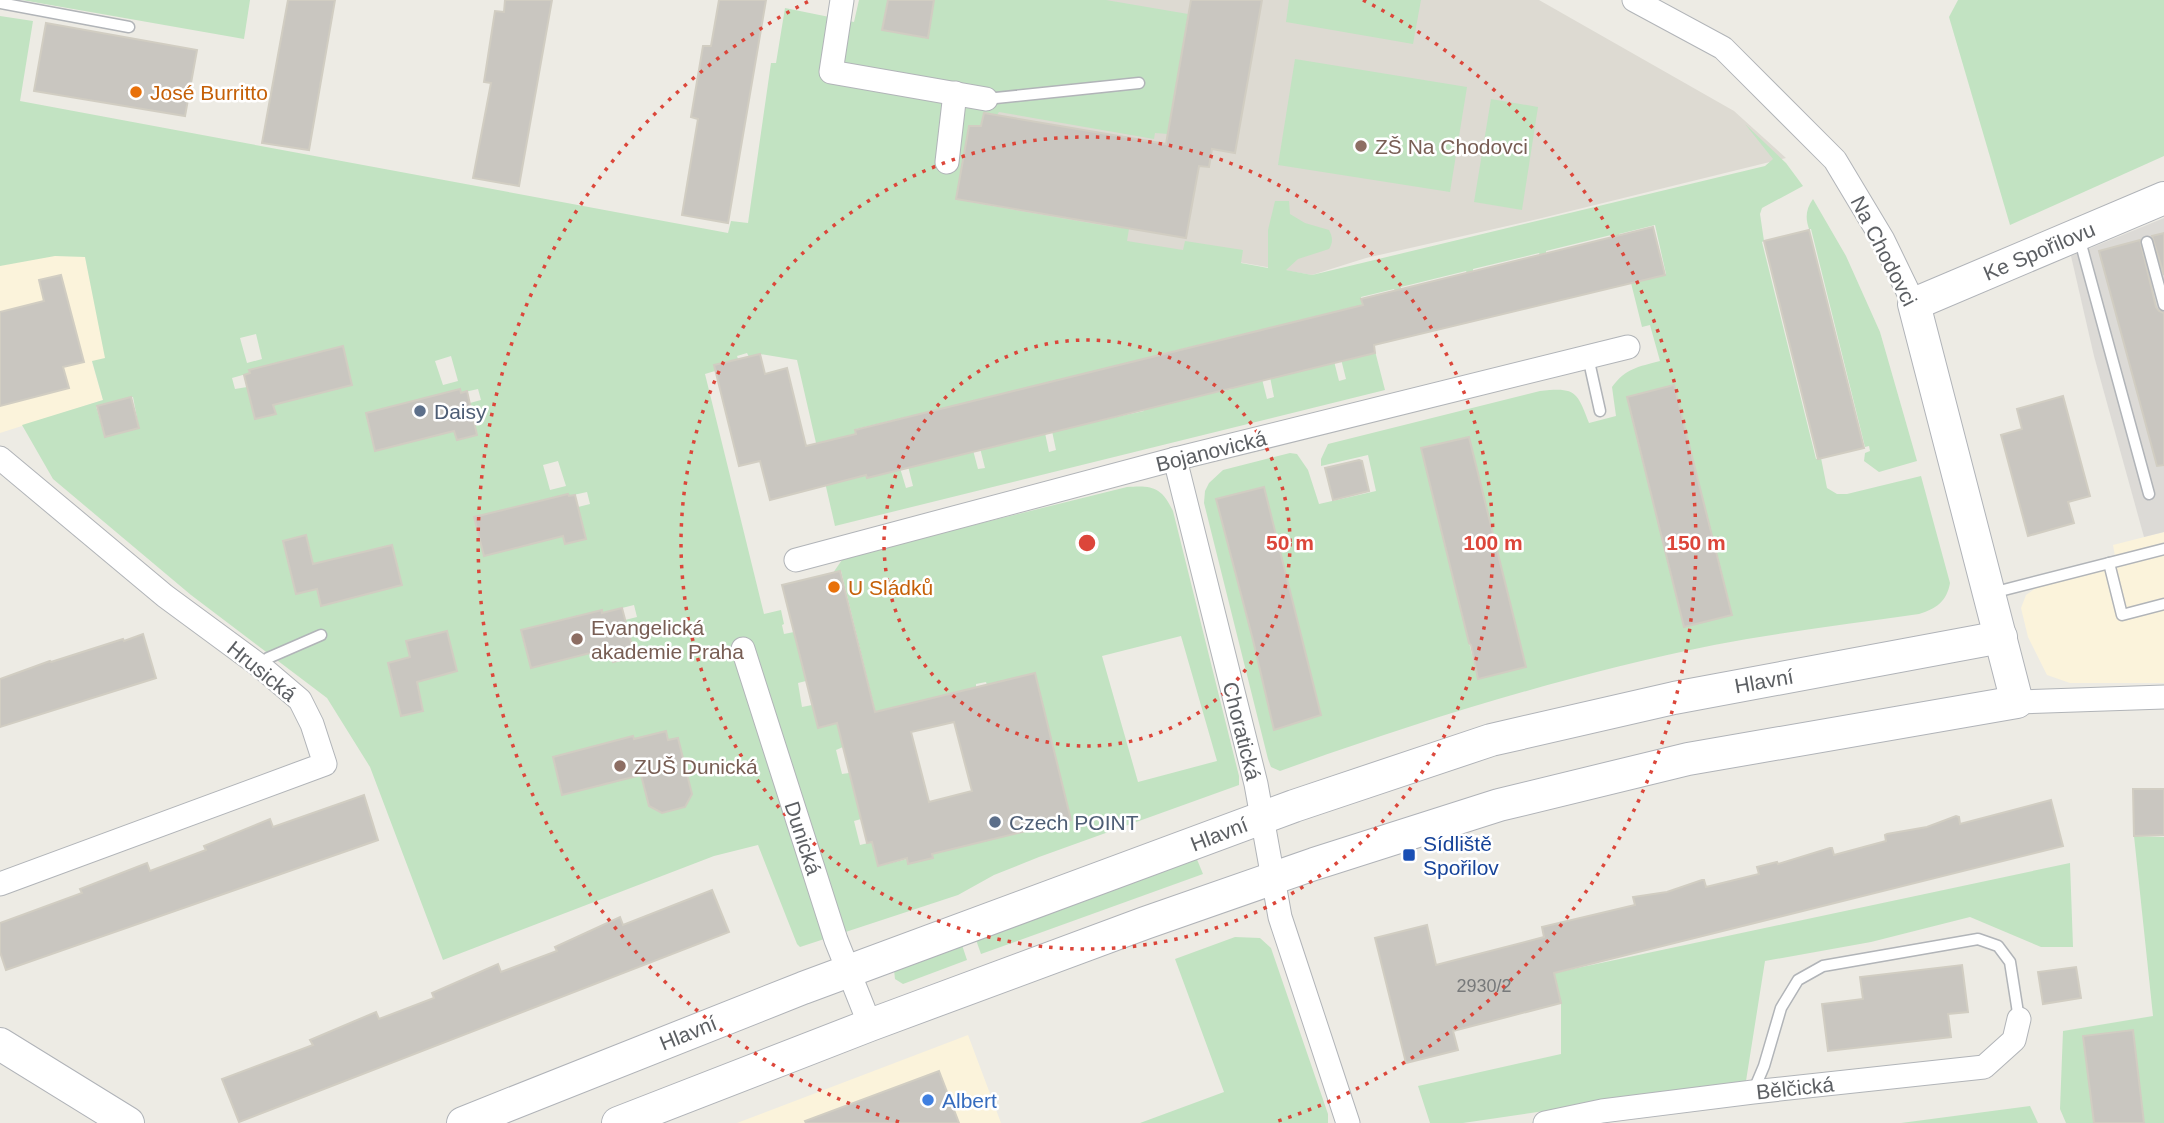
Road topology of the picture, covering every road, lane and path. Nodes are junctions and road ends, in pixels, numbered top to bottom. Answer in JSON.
{"nodes":[{"id":1,"x":842,"y":0,"type":"edge"},
{"id":2,"x":1634,"y":0,"type":"edge"},
{"id":3,"x":0,"y":3,"type":"edge"},
{"id":4,"x":129,"y":27,"type":"dead end"},
{"id":5,"x":1139,"y":83,"type":"dead end"},
{"id":6,"x":955,"y":93,"type":"junction"},
{"id":7,"x":986,"y":99,"type":"joint"},
{"id":8,"x":947,"y":162,"type":"dead end"},
{"id":9,"x":2164,"y":198,"type":"edge"},
{"id":10,"x":2078,"y":234,"type":"junction"},
{"id":11,"x":2147,"y":242,"type":"dead end"},
{"id":12,"x":1914,"y":304,"type":"junction"},
{"id":13,"x":2164,"y":305,"type":"edge"},
{"id":14,"x":1628,"y":347,"type":"dead end"},
{"id":15,"x":1588,"y":357,"type":"junction"},
{"id":16,"x":1600,"y":411,"type":"dead end"},
{"id":17,"x":0,"y":458,"type":"edge"},
{"id":18,"x":1175,"y":459,"type":"junction"},
{"id":19,"x":2149,"y":494,"type":"dead end"},
{"id":20,"x":2164,"y":548,"type":"edge"},
{"id":21,"x":796,"y":560,"type":"dead end"},
{"id":22,"x":2109,"y":563,"type":"junction"},
{"id":23,"x":1990,"y":593,"type":"junction"},
{"id":24,"x":2164,"y":604,"type":"edge"},
{"id":25,"x":321,"y":635,"type":"dead end"},
{"id":26,"x":2001,"y":637,"type":"junction"},
{"id":27,"x":743,"y":649,"type":"dead end"},
{"id":28,"x":260,"y":666,"type":"junction"},
{"id":29,"x":2164,"y":697,"type":"edge"},
{"id":30,"x":2017,"y":702,"type":"junction"},
{"id":31,"x":1262,"y":818,"type":"junction"},
{"id":32,"x":1273,"y":880,"type":"junction"},
{"id":33,"x":0,"y":884,"type":"edge"},
{"id":34,"x":848,"y":972,"type":"junction"},
{"id":35,"x":2019,"y":1019,"type":"joint"},
{"id":36,"x":870,"y":1025,"type":"junction"},
{"id":37,"x":0,"y":1044,"type":"edge"},
{"id":38,"x":1753,"y":1092,"type":"junction"},
{"id":39,"x":128,"y":1123,"type":"edge"},
{"id":40,"x":463,"y":1123,"type":"edge"},
{"id":41,"x":618,"y":1123,"type":"edge"},
{"id":42,"x":1348,"y":1123,"type":"edge"},
{"id":43,"x":1545,"y":1123,"type":"edge"}],
"edges":[{"from":1,"to":6,"type":"street"},
{"from":2,"to":12,"type":"street","name":"Na Chodovci"},
{"from":3,"to":4,"type":"lane"},
{"from":5,"to":7,"type":"lane"},
{"from":6,"to":7,"type":"street"},
{"from":6,"to":8,"type":"street"},
{"from":9,"to":10,"type":"street","name":"Ke Spořilovu"},
{"from":10,"to":12,"type":"street","name":"Ke Spořilovu"},
{"from":10,"to":19,"type":"lane"},
{"from":11,"to":13,"type":"lane"},
{"from":12,"to":23,"type":"street","name":"Na Chodovci"},
{"from":14,"to":15,"type":"street","name":"Bojanovická"},
{"from":15,"to":16,"type":"lane"},
{"from":15,"to":18,"type":"street","name":"Bojanovická"},
{"from":17,"to":28,"type":"street","name":"Hrusická"},
{"from":18,"to":21,"type":"street","name":"Bojanovická"},
{"from":18,"to":31,"type":"street","name":"Choratická"},
{"from":20,"to":22,"type":"lane"},
{"from":22,"to":23,"type":"lane"},
{"from":22,"to":24,"type":"lane"},
{"from":23,"to":26,"type":"street","name":"Na Chodovci"},
{"from":25,"to":28,"type":"lane"},
{"from":26,"to":30,"type":"street","name":"Na Chodovci"},
{"from":26,"to":31,"type":"street","name":"Hlavní"},
{"from":27,"to":34,"type":"street","name":"Dunická"},
{"from":28,"to":33,"type":"street","name":"Hrusická"},
{"from":29,"to":30,"type":"street"},
{"from":30,"to":32,"type":"street"},
{"from":31,"to":32,"type":"street","name":"Choratická"},
{"from":31,"to":34,"type":"street","name":"Hlavní"},
{"from":32,"to":36,"type":"street"},
{"from":32,"to":42,"type":"street","name":"Choratická"},
{"from":34,"to":36,"type":"street","name":"Dunická"},
{"from":34,"to":40,"type":"street","name":"Hlavní"},
{"from":35,"to":38,"type":"street","name":"Bělčická"},
{"from":35,"to":38,"type":"lane"},
{"from":36,"to":41,"type":"street"},
{"from":37,"to":39,"type":"street"},
{"from":38,"to":43,"type":"street","name":"Bělčická"}]}
